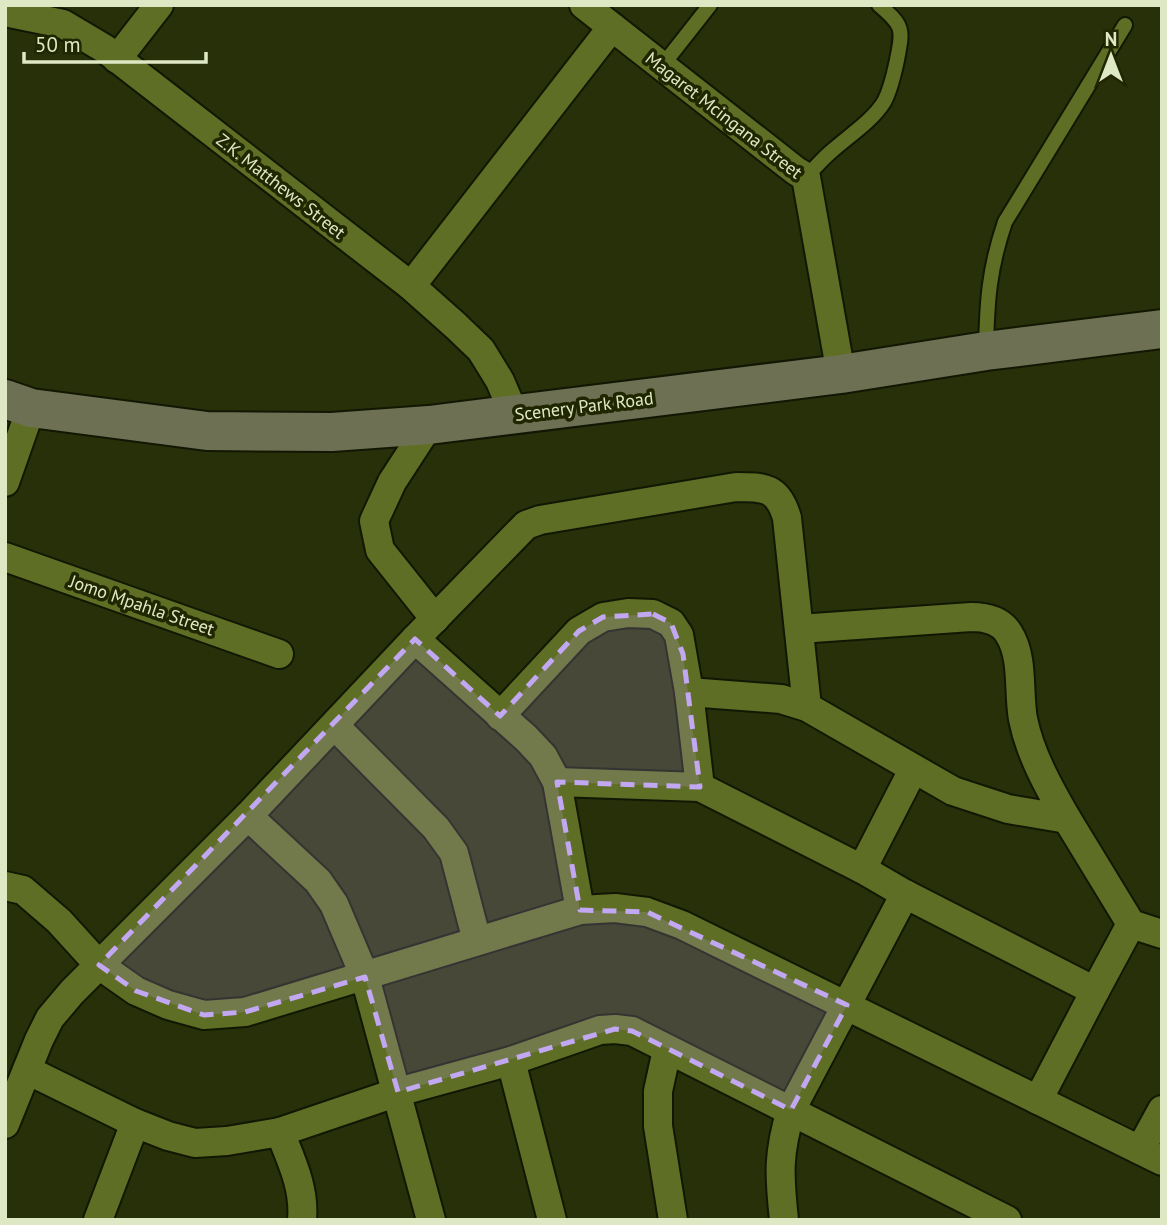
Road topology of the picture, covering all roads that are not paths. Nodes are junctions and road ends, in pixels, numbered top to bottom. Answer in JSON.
{"nodes":[{"id":1,"x":159,"y":5,"type":"edge"},
{"id":2,"x":584,"y":5,"type":"edge"},
{"id":3,"x":710,"y":5,"type":"edge"},
{"id":4,"x":879,"y":5,"type":"edge"},
{"id":5,"x":16,"y":10,"type":"edge"},
{"id":6,"x":1125,"y":25,"type":"dead end"},
{"id":7,"x":611,"y":27,"type":"junction"},
{"id":8,"x":117,"y":59,"type":"junction"},
{"id":9,"x":662,"y":66,"type":"junction"},
{"id":10,"x":806,"y":177,"type":"junction"},
{"id":11,"x":411,"y":286,"type":"junction"},
{"id":12,"x":1162,"y":329,"type":"edge"},
{"id":13,"x":986,"y":351,"type":"junction"},
{"id":14,"x":841,"y":374,"type":"junction"},
{"id":15,"x":18,"y":403,"type":"edge"},
{"id":16,"x":514,"y":414,"type":"junction"},
{"id":17,"x":429,"y":425,"type":"junction"},
{"id":18,"x":5,"y":482,"type":"edge"},
{"id":19,"x":5,"y":557,"type":"edge"},
{"id":20,"x":435,"y":619,"type":"junction"},
{"id":21,"x":799,"y":629,"type":"junction"},
{"id":22,"x":415,"y":639,"type":"junction"},
{"id":23,"x":279,"y":653,"type":"dead end"},
{"id":24,"x":689,"y":692,"type":"junction"},
{"id":25,"x":807,"y":707,"type":"junction"},
{"id":26,"x":500,"y":716,"type":"junction"},
{"id":27,"x":335,"y":726,"type":"junction"},
{"id":28,"x":913,"y":770,"type":"junction"},
{"id":29,"x":557,"y":782,"type":"junction"},
{"id":30,"x":700,"y":787,"type":"junction"},
{"id":31,"x":248,"y":816,"type":"junction"},
{"id":32,"x":1067,"y":819,"type":"junction"},
{"id":33,"x":862,"y":869,"type":"junction"},
{"id":34,"x":5,"y":886,"type":"edge"},
{"id":35,"x":905,"y":894,"type":"junction"},
{"id":36,"x":580,"y":911,"type":"junction"},
{"id":37,"x":1131,"y":924,"type":"junction"},
{"id":38,"x":1162,"y":934,"type":"edge"},
{"id":39,"x":477,"y":941,"type":"junction"},
{"id":40,"x":99,"y":965,"type":"junction"},
{"id":41,"x":365,"y":977,"type":"junction"},
{"id":42,"x":1095,"y":991,"type":"junction"},
{"id":43,"x":847,"y":1005,"type":"junction"},
{"id":44,"x":667,"y":1050,"type":"junction"},
{"id":45,"x":510,"y":1061,"type":"junction"},
{"id":46,"x":27,"y":1070,"type":"junction"},
{"id":47,"x":398,"y":1092,"type":"junction"},
{"id":48,"x":1038,"y":1100,"type":"junction"},
{"id":49,"x":791,"y":1110,"type":"junction"},
{"id":50,"x":1162,"y":1110,"type":"edge"},
{"id":51,"x":135,"y":1123,"type":"junction"},
{"id":52,"x":5,"y":1124,"type":"edge"},
{"id":53,"x":280,"y":1132,"type":"junction"},
{"id":54,"x":1151,"y":1156,"type":"edge"},
{"id":55,"x":99,"y":1220,"type":"edge"},
{"id":56,"x":302,"y":1220,"type":"edge"},
{"id":57,"x":431,"y":1220,"type":"edge"},
{"id":58,"x":552,"y":1220,"type":"edge"},
{"id":59,"x":673,"y":1220,"type":"edge"},
{"id":60,"x":784,"y":1220,"type":"edge"},
{"id":61,"x":1007,"y":1220,"type":"edge"}],
"edges":[{"from":1,"to":8,"type":"street"},
{"from":2,"to":7,"type":"street","name":"Magaret Mcingana Street"},
{"from":3,"to":9,"type":"lane"},
{"from":4,"to":10,"type":"lane"},
{"from":5,"to":8,"type":"street","name":"Z.K. Matthews Street"},
{"from":6,"to":13,"type":"lane"},
{"from":7,"to":9,"type":"street","name":"Magaret Mcingana Street"},
{"from":7,"to":11,"type":"street"},
{"from":8,"to":11,"type":"street","name":"Z.K. Matthews Street"},
{"from":9,"to":10,"type":"street","name":"Magaret Mcingana Street"},
{"from":10,"to":14,"type":"street","name":"Magaret Mcingana Street"},
{"from":11,"to":16,"type":"street","name":"Z.K. Matthews Street"},
{"from":12,"to":13,"type":"street","name":"Scenery Park Road"},
{"from":13,"to":14,"type":"street","name":"Scenery Park Road"},
{"from":14,"to":16,"type":"street","name":"Scenery Park Road"},
{"from":15,"to":17,"type":"street","name":"Scenery Park Road"},
{"from":15,"to":18,"type":"street"},
{"from":16,"to":17,"type":"street","name":"Scenery Park Road"},
{"from":17,"to":20,"type":"street"},
{"from":19,"to":23,"type":"street","name":"Jomo Mpahla Street"},
{"from":20,"to":21,"type":"street"},
{"from":20,"to":22,"type":"street"},
{"from":21,"to":25,"type":"street"},
{"from":21,"to":32,"type":"street"},
{"from":22,"to":26,"type":"street"},
{"from":22,"to":27,"type":"street"},
{"from":24,"to":25,"type":"street"},
{"from":24,"to":26,"type":"street"},
{"from":24,"to":30,"type":"street"},
{"from":25,"to":28,"type":"street"},
{"from":26,"to":29,"type":"street"},
{"from":27,"to":31,"type":"street"},
{"from":27,"to":39,"type":"street"},
{"from":28,"to":32,"type":"street"},
{"from":28,"to":33,"type":"street"},
{"from":29,"to":30,"type":"street"},
{"from":29,"to":36,"type":"street"},
{"from":30,"to":33,"type":"street"},
{"from":31,"to":40,"type":"street"},
{"from":31,"to":41,"type":"street"},
{"from":32,"to":37,"type":"street"},
{"from":33,"to":35,"type":"street"},
{"from":34,"to":40,"type":"street"},
{"from":35,"to":42,"type":"street"},
{"from":35,"to":43,"type":"street"},
{"from":36,"to":39,"type":"street"},
{"from":36,"to":43,"type":"street"},
{"from":37,"to":38,"type":"street"},
{"from":37,"to":42,"type":"street"},
{"from":39,"to":41,"type":"street"},
{"from":40,"to":41,"type":"street"},
{"from":40,"to":46,"type":"street"},
{"from":41,"to":47,"type":"street"},
{"from":42,"to":48,"type":"street"},
{"from":43,"to":48,"type":"street"},
{"from":43,"to":49,"type":"street"},
{"from":44,"to":45,"type":"street"},
{"from":44,"to":49,"type":"street"},
{"from":44,"to":59,"type":"street"},
{"from":45,"to":47,"type":"street"},
{"from":45,"to":58,"type":"street"},
{"from":46,"to":51,"type":"street"},
{"from":46,"to":52,"type":"street"},
{"from":47,"to":53,"type":"street"},
{"from":47,"to":57,"type":"street"},
{"from":48,"to":54,"type":"street"},
{"from":49,"to":60,"type":"street"},
{"from":49,"to":61,"type":"street"},
{"from":50,"to":54,"type":"street"},
{"from":51,"to":53,"type":"street"},
{"from":51,"to":55,"type":"street"},
{"from":53,"to":56,"type":"street"}]}
